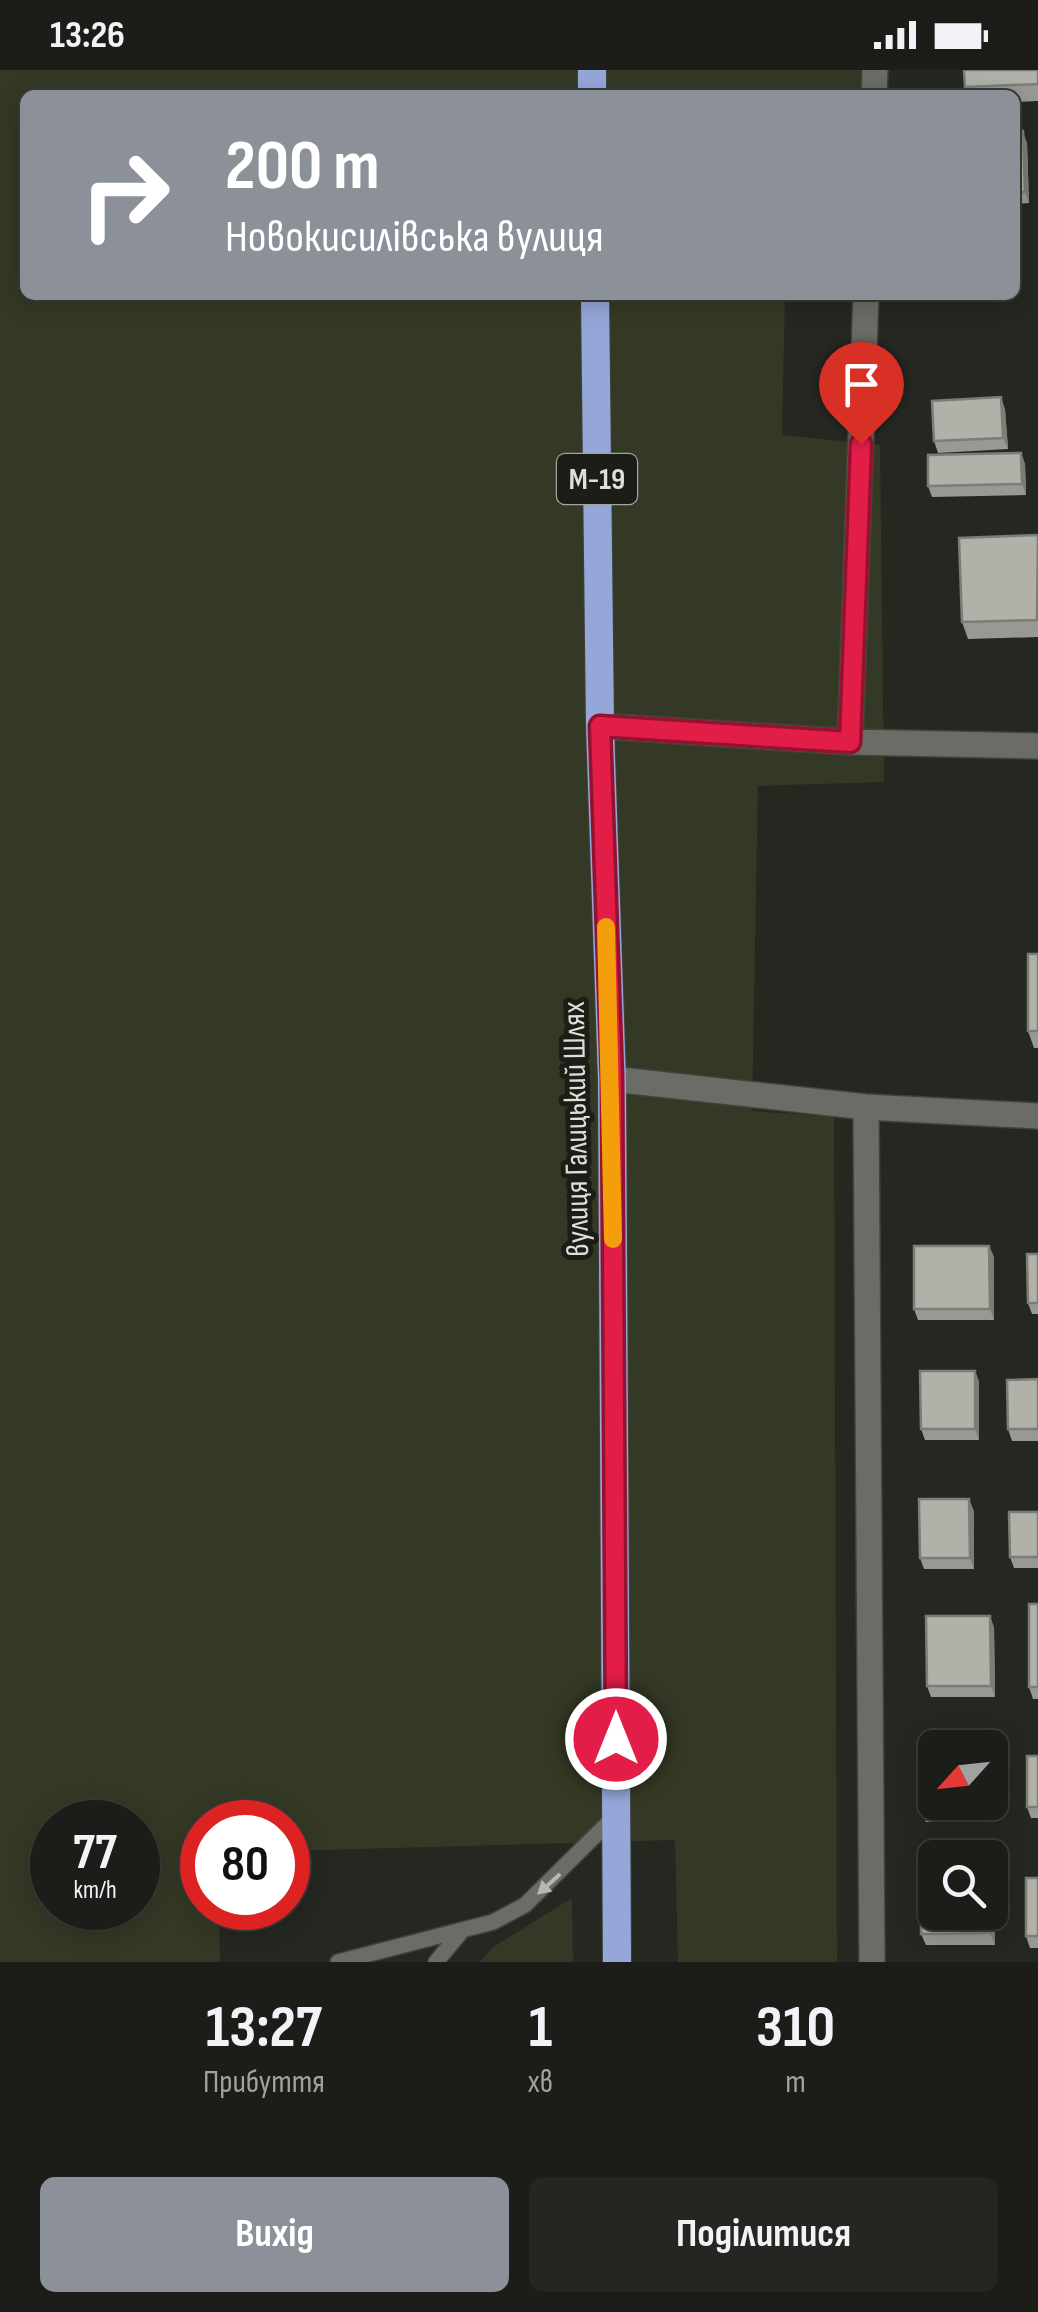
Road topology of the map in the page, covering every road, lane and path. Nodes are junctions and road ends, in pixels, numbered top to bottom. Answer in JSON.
{"nodes":[{"id":1,"x":595,"y":300,"type":"edge"},
{"id":2,"x":866,"y":300,"type":"edge"},
{"id":3,"x":600,"y":726,"type":"junction"},
{"id":4,"x":850,"y":742,"type":"junction"},
{"id":5,"x":1038,"y":746,"type":"edge"},
{"id":6,"x":612,"y":1078,"type":"junction"},
{"id":7,"x":866,"y":1108,"type":"junction"},
{"id":8,"x":1038,"y":1116,"type":"edge"},
{"id":9,"x":616,"y":1814,"type":"junction"},
{"id":10,"x":464,"y":1930,"type":"junction"},
{"id":11,"x":338,"y":1962,"type":"edge"},
{"id":12,"x":436,"y":1962,"type":"edge"},
{"id":13,"x":617,"y":1962,"type":"edge"},
{"id":14,"x":872,"y":1962,"type":"edge"}],
"edges":[{"from":1,"to":3,"type":"highway","name":"вулиця Галицький Шлях","number":"М-19"},
{"from":2,"to":4,"type":"street"},
{"from":3,"to":4,"type":"street"},
{"from":3,"to":6,"type":"highway","name":"вулиця Галицький Шлях","number":"М-19"},
{"from":4,"to":5,"type":"street"},
{"from":6,"to":7,"type":"street"},
{"from":6,"to":9,"type":"highway","name":"вулиця Галицький Шлях","number":"М-19"},
{"from":7,"to":8,"type":"street"},
{"from":7,"to":14,"type":"street"},
{"from":9,"to":10,"type":"lane","one_way":true},
{"from":9,"to":13,"type":"highway","name":"вулиця Галицький Шлях","number":"М-19"},
{"from":10,"to":11,"type":"lane"},
{"from":10,"to":12,"type":"lane"}]}
